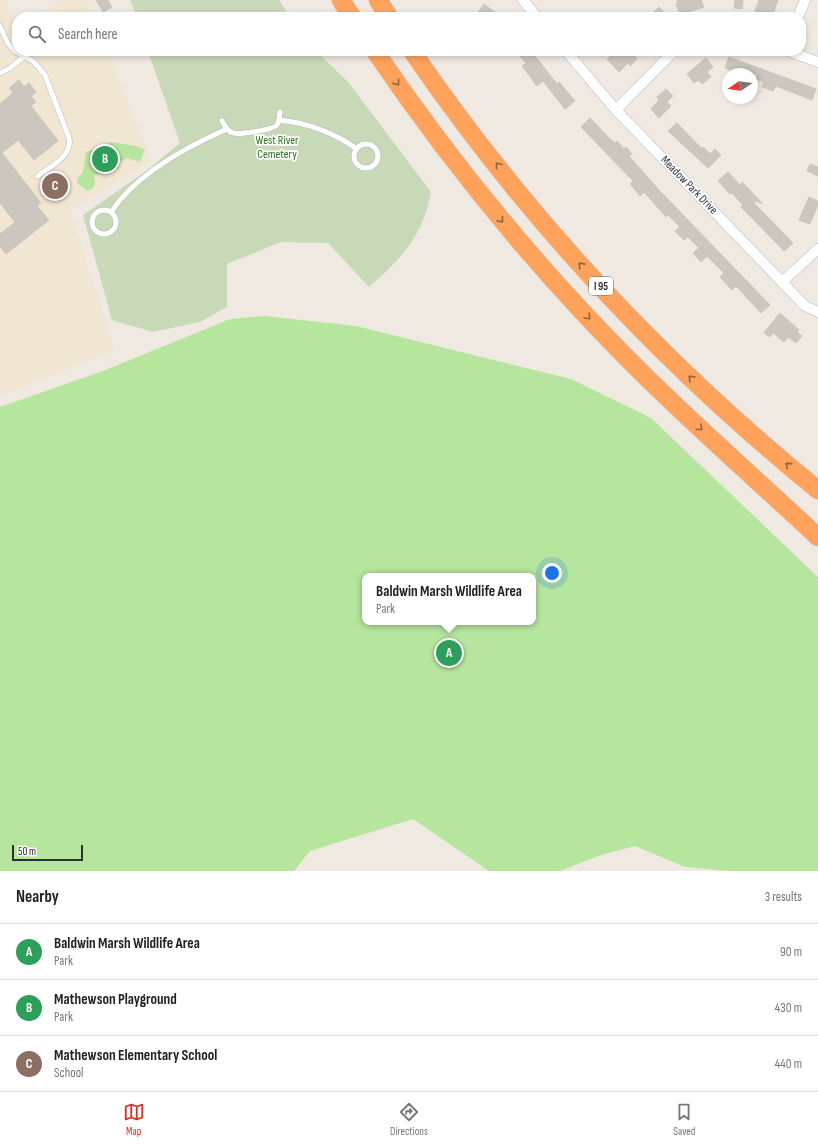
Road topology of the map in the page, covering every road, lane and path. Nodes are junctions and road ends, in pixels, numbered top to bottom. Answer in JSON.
{"nodes":[{"id":1,"x":341,"y":0,"type":"edge"},
{"id":2,"x":378,"y":0,"type":"edge"},
{"id":3,"x":523,"y":0,"type":"edge"},
{"id":4,"x":804,"y":0,"type":"edge"},
{"id":5,"x":349,"y":12,"type":"edge"},
{"id":6,"x":386,"y":12,"type":"edge"},
{"id":7,"x":533,"y":12,"type":"edge"},
{"id":8,"x":800,"y":12,"type":"edge"},
{"id":9,"x":0,"y":26,"type":"edge"},
{"id":10,"x":12,"y":48,"type":"edge"},
{"id":11,"x":25,"y":56,"type":"joint"},
{"id":12,"x":379,"y":56,"type":"edge"},
{"id":13,"x":416,"y":56,"type":"edge"},
{"id":14,"x":570,"y":56,"type":"edge"},
{"id":15,"x":669,"y":56,"type":"edge"},
{"id":16,"x":802,"y":56,"type":"edge"},
{"id":17,"x":818,"y":62,"type":"edge"},
{"id":18,"x":0,"y":73,"type":"edge"},
{"id":19,"x":616,"y":110,"type":"junction"},
{"id":20,"x":280,"y":112,"type":"dead end"},
{"id":21,"x":279,"y":120,"type":"junction"},
{"id":22,"x":222,"y":121,"type":"dead end"},
{"id":23,"x":227,"y":129,"type":"junction"},
{"id":24,"x":357,"y":149,"type":"junction"},
{"id":25,"x":38,"y":176,"type":"dead end"},
{"id":26,"x":111,"y":212,"type":"junction"},
{"id":27,"x":818,"y":249,"type":"edge"},
{"id":28,"x":782,"y":282,"type":"junction"},
{"id":29,"x":818,"y":312,"type":"edge"},
{"id":30,"x":749,"y":472,"type":"junction"},
{"id":31,"x":818,"y":490,"type":"edge"},
{"id":32,"x":818,"y":529,"type":"edge"},
{"id":33,"x":818,"y":537,"type":"edge"}],
"edges":[{"from":1,"to":5,"type":"highway"},
{"from":2,"to":6,"type":"highway"},
{"from":3,"to":7,"type":"street"},
{"from":4,"to":8,"type":"street"},
{"from":9,"to":10,"type":"lane"},
{"from":11,"to":18,"type":"lane"},
{"from":11,"to":25,"type":"lane"},
{"from":12,"to":30,"type":"highway","number":"I 95","one_way":true},
{"from":31,"to":13,"type":"highway","number":"I 95","one_way":true},
{"from":14,"to":19,"type":"street","name":"Meadow Park Drive"},
{"from":15,"to":19,"type":"street"},
{"from":16,"to":17,"type":"street"},
{"from":19,"to":28,"type":"street","name":"Meadow Park Drive"},
{"from":20,"to":21,"type":"lane"},
{"from":21,"to":23,"type":"lane"},
{"from":21,"to":24,"type":"lane"},
{"from":22,"to":23,"type":"lane"},
{"from":23,"to":26,"type":"lane"},
{"from":24,"to":24,"type":"lane"},
{"from":26,"to":26,"type":"lane"},
{"from":27,"to":28,"type":"street"},
{"from":28,"to":29,"type":"street","name":"Meadow Park Drive"},
{"from":30,"to":32,"type":"highway","number":"I 95"},
{"from":30,"to":33,"type":"highway"}]}
